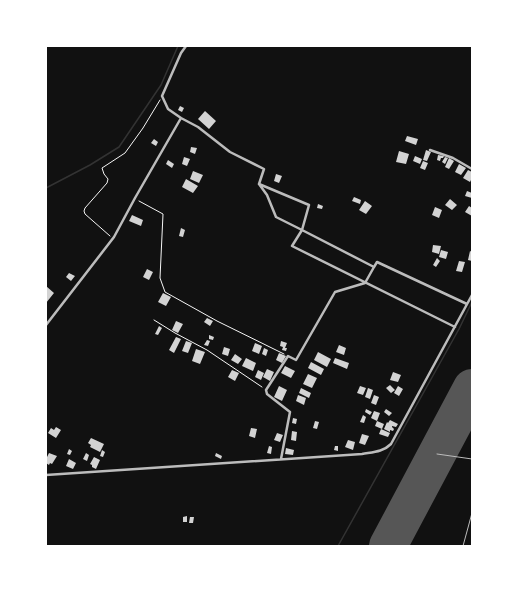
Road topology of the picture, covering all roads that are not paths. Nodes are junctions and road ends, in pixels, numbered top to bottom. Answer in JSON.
{"nodes":[{"id":1,"x":186,"y":46,"type":"edge"},
{"id":2,"x":181,"y":118,"type":"junction"},
{"id":3,"x":430,"y":150,"type":"dead end"},
{"id":4,"x":472,"y":169,"type":"edge"},
{"id":5,"x":259,"y":184,"type":"junction"},
{"id":6,"x":302,"y":230,"type":"junction"},
{"id":7,"x":374,"y":267,"type":"junction"},
{"id":8,"x":365,"y":283,"type":"junction"},
{"id":9,"x":472,"y":295,"type":"edge"},
{"id":10,"x":467,"y":304,"type":"junction"},
{"id":11,"x":46,"y":325,"type":"edge"},
{"id":12,"x":455,"y":327,"type":"junction"},
{"id":13,"x":437,"y":454,"type":"dead end"},
{"id":14,"x":281,"y":458,"type":"junction"},
{"id":15,"x":472,"y":459,"type":"edge"},
{"id":16,"x":46,"y":474,"type":"edge"},
{"id":17,"x":472,"y":513,"type":"edge"},
{"id":18,"x":463,"y":546,"type":"edge"}],
"edges":[{"from":1,"to":2,"type":"street"},
{"from":2,"to":5,"type":"street"},
{"from":2,"to":11,"type":"street"},
{"from":3,"to":4,"type":"street"},
{"from":5,"to":6,"type":"street"},
{"from":5,"to":6,"type":"street"},
{"from":6,"to":7,"type":"street"},
{"from":6,"to":8,"type":"street"},
{"from":7,"to":8,"type":"street"},
{"from":7,"to":10,"type":"street"},
{"from":8,"to":12,"type":"street"},
{"from":8,"to":14,"type":"street"},
{"from":9,"to":10,"type":"street"},
{"from":10,"to":12,"type":"street"},
{"from":12,"to":14,"type":"street"},
{"from":13,"to":15,"type":"lane"},
{"from":14,"to":16,"type":"street"},
{"from":17,"to":18,"type":"lane"}]}
